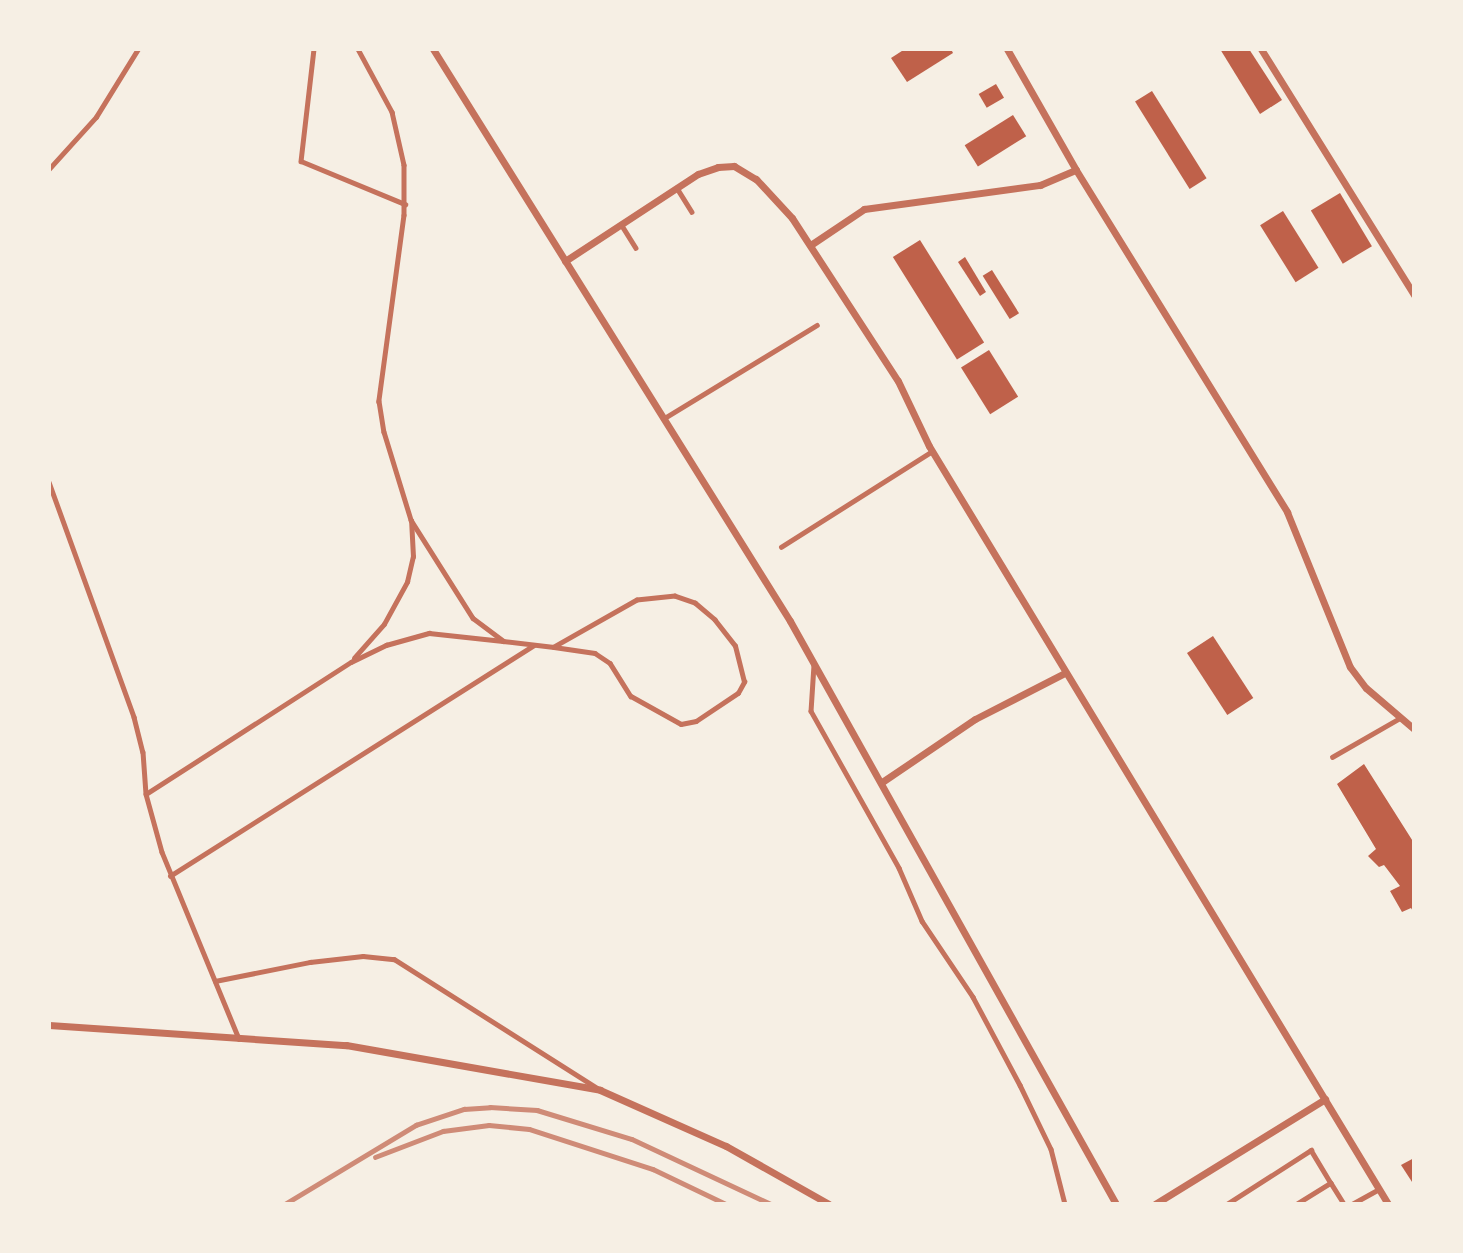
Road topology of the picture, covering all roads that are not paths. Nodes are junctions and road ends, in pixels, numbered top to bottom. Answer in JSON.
{"nodes":[{"id":1,"x":138,"y":49,"type":"edge"},
{"id":2,"x":314,"y":49,"type":"edge"},
{"id":3,"x":358,"y":49,"type":"edge"},
{"id":4,"x":433,"y":49,"type":"edge"},
{"id":5,"x":1007,"y":49,"type":"edge"},
{"id":6,"x":1261,"y":49,"type":"edge"},
{"id":7,"x":49,"y":169,"type":"edge"},
{"id":8,"x":1076,"y":170,"type":"junction"},
{"id":9,"x":677,"y":188,"type":"junction"},
{"id":10,"x":405,"y":204,"type":"junction"},
{"id":11,"x":692,"y":212,"type":"dead end"},
{"id":12,"x":621,"y":224,"type":"junction"},
{"id":13,"x":812,"y":244,"type":"junction"},
{"id":14,"x":636,"y":248,"type":"dead end"},
{"id":15,"x":565,"y":261,"type":"junction"},
{"id":16,"x":1414,"y":295,"type":"edge"},
{"id":17,"x":817,"y":325,"type":"dead end"},
{"id":18,"x":663,"y":420,"type":"junction"},
{"id":19,"x":932,"y":451,"type":"junction"},
{"id":20,"x":49,"y":482,"type":"edge"},
{"id":21,"x":411,"y":520,"type":"junction"},
{"id":22,"x":781,"y":547,"type":"dead end"},
{"id":23,"x":503,"y":641,"type":"junction"},
{"id":24,"x":535,"y":645,"type":"junction"},
{"id":25,"x":554,"y":648,"type":"junction"},
{"id":26,"x":351,"y":662,"type":"junction"},
{"id":27,"x":814,"y":664,"type":"junction"},
{"id":28,"x":1065,"y":673,"type":"junction"},
{"id":29,"x":1400,"y":718,"type":"junction"},
{"id":30,"x":1414,"y":729,"type":"edge"},
{"id":31,"x":1332,"y":757,"type":"dead end"},
{"id":32,"x":882,"y":782,"type":"junction"},
{"id":33,"x":146,"y":794,"type":"junction"},
{"id":34,"x":170,"y":876,"type":"junction"},
{"id":35,"x":214,"y":981,"type":"junction"},
{"id":36,"x":49,"y":1025,"type":"edge"},
{"id":37,"x":240,"y":1040,"type":"junction"},
{"id":38,"x":600,"y":1090,"type":"junction"},
{"id":39,"x":1325,"y":1099,"type":"junction"},
{"id":40,"x":1331,"y":1183,"type":"junction"},
{"id":41,"x":1379,"y":1189,"type":"junction"},
{"id":42,"x":829,"y":1204,"type":"edge"},
{"id":43,"x":1065,"y":1204,"type":"edge"},
{"id":44,"x":1116,"y":1204,"type":"edge"},
{"id":45,"x":1155,"y":1204,"type":"edge"},
{"id":46,"x":1227,"y":1204,"type":"edge"},
{"id":47,"x":1297,"y":1204,"type":"edge"},
{"id":48,"x":1344,"y":1204,"type":"edge"},
{"id":49,"x":1352,"y":1204,"type":"edge"},
{"id":50,"x":1388,"y":1204,"type":"edge"}],
"edges":[{"from":1,"to":7,"type":"lane"},
{"from":2,"to":10,"type":"lane"},
{"from":3,"to":10,"type":"lane"},
{"from":4,"to":15,"type":"street"},
{"from":5,"to":8,"type":"street"},
{"from":6,"to":16,"type":"street"},
{"from":8,"to":13,"type":"street"},
{"from":8,"to":29,"type":"street"},
{"from":9,"to":11,"type":"lane"},
{"from":9,"to":12,"type":"street"},
{"from":9,"to":13,"type":"street"},
{"from":10,"to":21,"type":"lane"},
{"from":12,"to":14,"type":"lane"},
{"from":12,"to":15,"type":"street"},
{"from":13,"to":19,"type":"street"},
{"from":15,"to":18,"type":"street"},
{"from":17,"to":18,"type":"lane"},
{"from":18,"to":27,"type":"street"},
{"from":19,"to":22,"type":"lane"},
{"from":19,"to":28,"type":"street"},
{"from":20,"to":33,"type":"lane"},
{"from":21,"to":23,"type":"lane"},
{"from":21,"to":26,"type":"lane"},
{"from":23,"to":24,"type":"lane"},
{"from":23,"to":26,"type":"lane"},
{"from":24,"to":25,"type":"lane"},
{"from":24,"to":34,"type":"lane"},
{"from":25,"to":25,"type":"lane"},
{"from":26,"to":33,"type":"lane"},
{"from":27,"to":32,"type":"street"},
{"from":27,"to":43,"type":"lane"},
{"from":28,"to":32,"type":"street"},
{"from":28,"to":39,"type":"street"},
{"from":29,"to":30,"type":"street"},
{"from":29,"to":31,"type":"lane"},
{"from":32,"to":44,"type":"street"},
{"from":33,"to":34,"type":"lane"},
{"from":34,"to":35,"type":"lane"},
{"from":35,"to":37,"type":"lane"},
{"from":35,"to":38,"type":"lane"},
{"from":36,"to":37,"type":"street"},
{"from":37,"to":38,"type":"street"},
{"from":38,"to":42,"type":"street"},
{"from":39,"to":41,"type":"street"},
{"from":39,"to":45,"type":"street"},
{"from":40,"to":46,"type":"lane"},
{"from":40,"to":47,"type":"lane"},
{"from":40,"to":48,"type":"lane"},
{"from":41,"to":49,"type":"lane"},
{"from":41,"to":50,"type":"street"}]}
